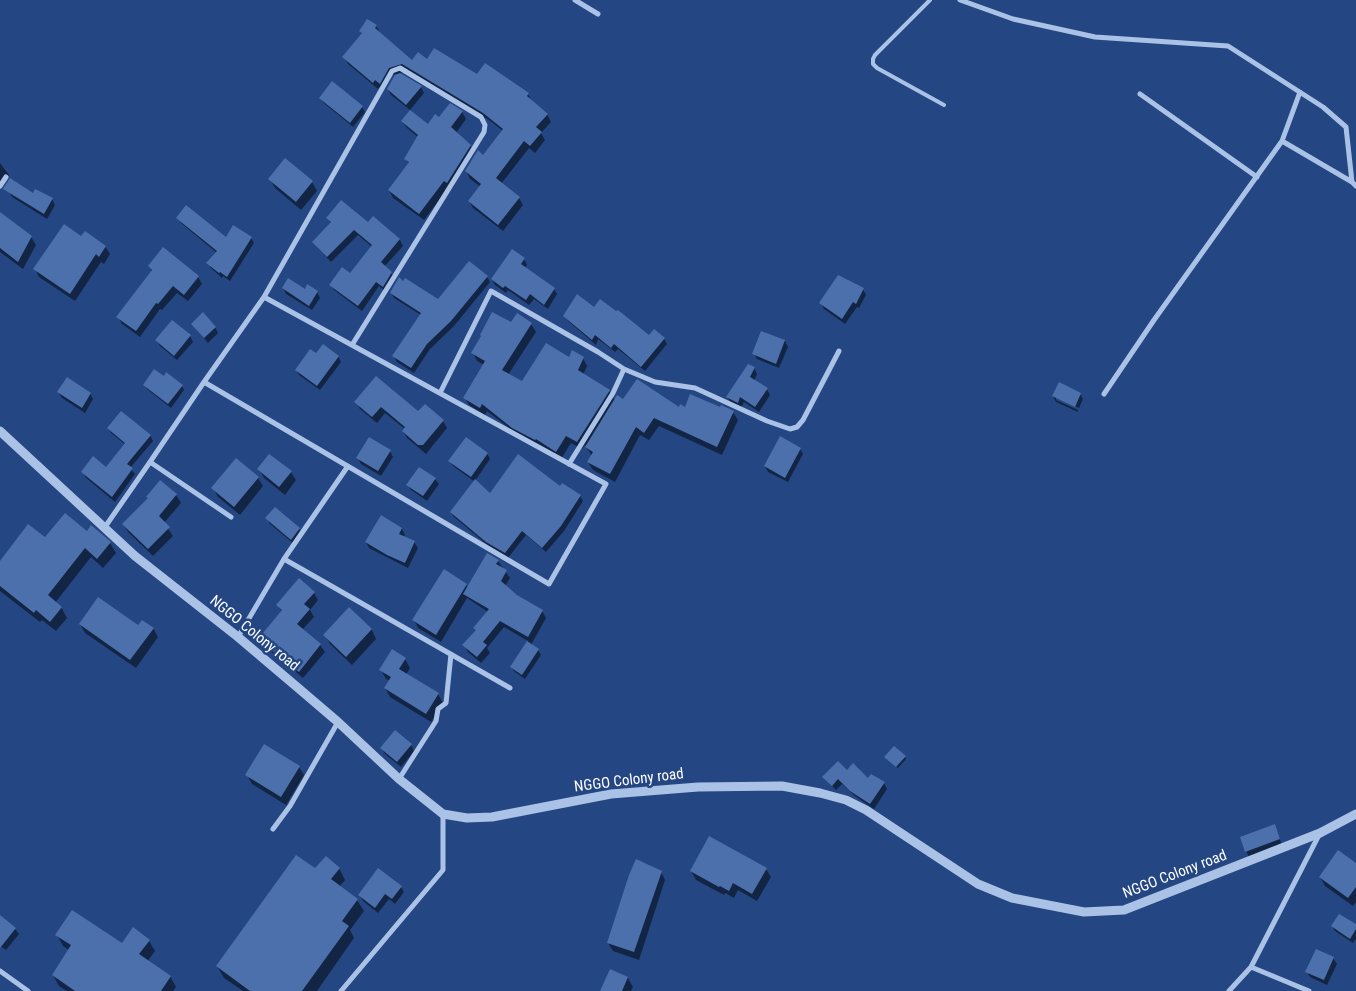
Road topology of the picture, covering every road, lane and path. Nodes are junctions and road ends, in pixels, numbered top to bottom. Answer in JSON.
{"nodes":[{"id":1,"x":575,"y":0,"type":"edge"},
{"id":2,"x":930,"y":0,"type":"edge"},
{"id":3,"x":960,"y":0,"type":"edge"},
{"id":4,"x":598,"y":14,"type":"dead end"},
{"id":5,"x":1300,"y":92,"type":"junction"},
{"id":6,"x":1140,"y":94,"type":"dead end"},
{"id":7,"x":944,"y":105,"type":"dead end"},
{"id":8,"x":1282,"y":141,"type":"junction"},
{"id":9,"x":6,"y":177,"type":"dead end"},
{"id":10,"x":1257,"y":178,"type":"junction"},
{"id":11,"x":1354,"y":184,"type":"edge"},
{"id":12,"x":0,"y":186,"type":"edge"},
{"id":13,"x":264,"y":297,"type":"junction"},
{"id":14,"x":352,"y":345,"type":"junction"},
{"id":15,"x":839,"y":351,"type":"dead end"},
{"id":16,"x":624,"y":369,"type":"junction"},
{"id":17,"x":204,"y":382,"type":"junction"},
{"id":18,"x":440,"y":393,"type":"junction"},
{"id":19,"x":1104,"y":394,"type":"dead end"},
{"id":20,"x":0,"y":430,"type":"edge"},
{"id":21,"x":150,"y":462,"type":"junction"},
{"id":22,"x":569,"y":464,"type":"junction"},
{"id":23,"x":348,"y":466,"type":"junction"},
{"id":24,"x":231,"y":517,"type":"dead end"},
{"id":25,"x":105,"y":528,"type":"junction"},
{"id":26,"x":284,"y":559,"type":"junction"},
{"id":27,"x":238,"y":637,"type":"junction"},
{"id":28,"x":451,"y":654,"type":"junction"},
{"id":29,"x":510,"y":688,"type":"dead end"},
{"id":30,"x":338,"y":722,"type":"junction"},
{"id":31,"x":400,"y":779,"type":"junction"},
{"id":32,"x":443,"y":814,"type":"junction"},
{"id":33,"x":1356,"y":814,"type":"edge"},
{"id":34,"x":273,"y":829,"type":"dead end"},
{"id":35,"x":1320,"y":833,"type":"junction"},
{"id":36,"x":1251,"y":966,"type":"junction"},
{"id":37,"x":0,"y":971,"type":"edge"},
{"id":38,"x":28,"y":991,"type":"edge"},
{"id":39,"x":341,"y":991,"type":"edge"},
{"id":40,"x":1229,"y":991,"type":"edge"},
{"id":41,"x":1309,"y":991,"type":"edge"}],
"edges":[{"from":1,"to":4,"type":"street"},
{"from":2,"to":7,"type":"lane"},
{"from":3,"to":5,"type":"street"},
{"from":5,"to":8,"type":"street"},
{"from":5,"to":11,"type":"street"},
{"from":6,"to":10,"type":"street"},
{"from":8,"to":10,"type":"street"},
{"from":8,"to":11,"type":"street"},
{"from":9,"to":12,"type":"street"},
{"from":10,"to":19,"type":"street"},
{"from":13,"to":14,"type":"street"},
{"from":13,"to":14,"type":"street"},
{"from":13,"to":17,"type":"street"},
{"from":14,"to":18,"type":"street"},
{"from":15,"to":16,"type":"street"},
{"from":16,"to":18,"type":"street"},
{"from":16,"to":22,"type":"street"},
{"from":17,"to":21,"type":"street"},
{"from":17,"to":23,"type":"street"},
{"from":18,"to":22,"type":"street"},
{"from":20,"to":25,"type":"street","name":"NGGO Colony road"},
{"from":21,"to":24,"type":"street"},
{"from":21,"to":25,"type":"street"},
{"from":22,"to":23,"type":"street"},
{"from":23,"to":26,"type":"street"},
{"from":25,"to":27,"type":"street","name":"NGGO Colony road"},
{"from":26,"to":27,"type":"street"},
{"from":26,"to":28,"type":"street"},
{"from":27,"to":30,"type":"street","name":"NGGO Colony road"},
{"from":28,"to":29,"type":"street"},
{"from":28,"to":31,"type":"street"},
{"from":30,"to":31,"type":"street","name":"NGGO Colony road"},
{"from":30,"to":34,"type":"street"},
{"from":31,"to":32,"type":"street","name":"NGGO Colony road"},
{"from":32,"to":35,"type":"street","name":"NGGO Colony road"},
{"from":32,"to":39,"type":"street"},
{"from":33,"to":35,"type":"street","name":"NGGO Colony road"},
{"from":35,"to":36,"type":"street"},
{"from":36,"to":40,"type":"street"},
{"from":36,"to":41,"type":"street"},
{"from":37,"to":38,"type":"street"}]}
